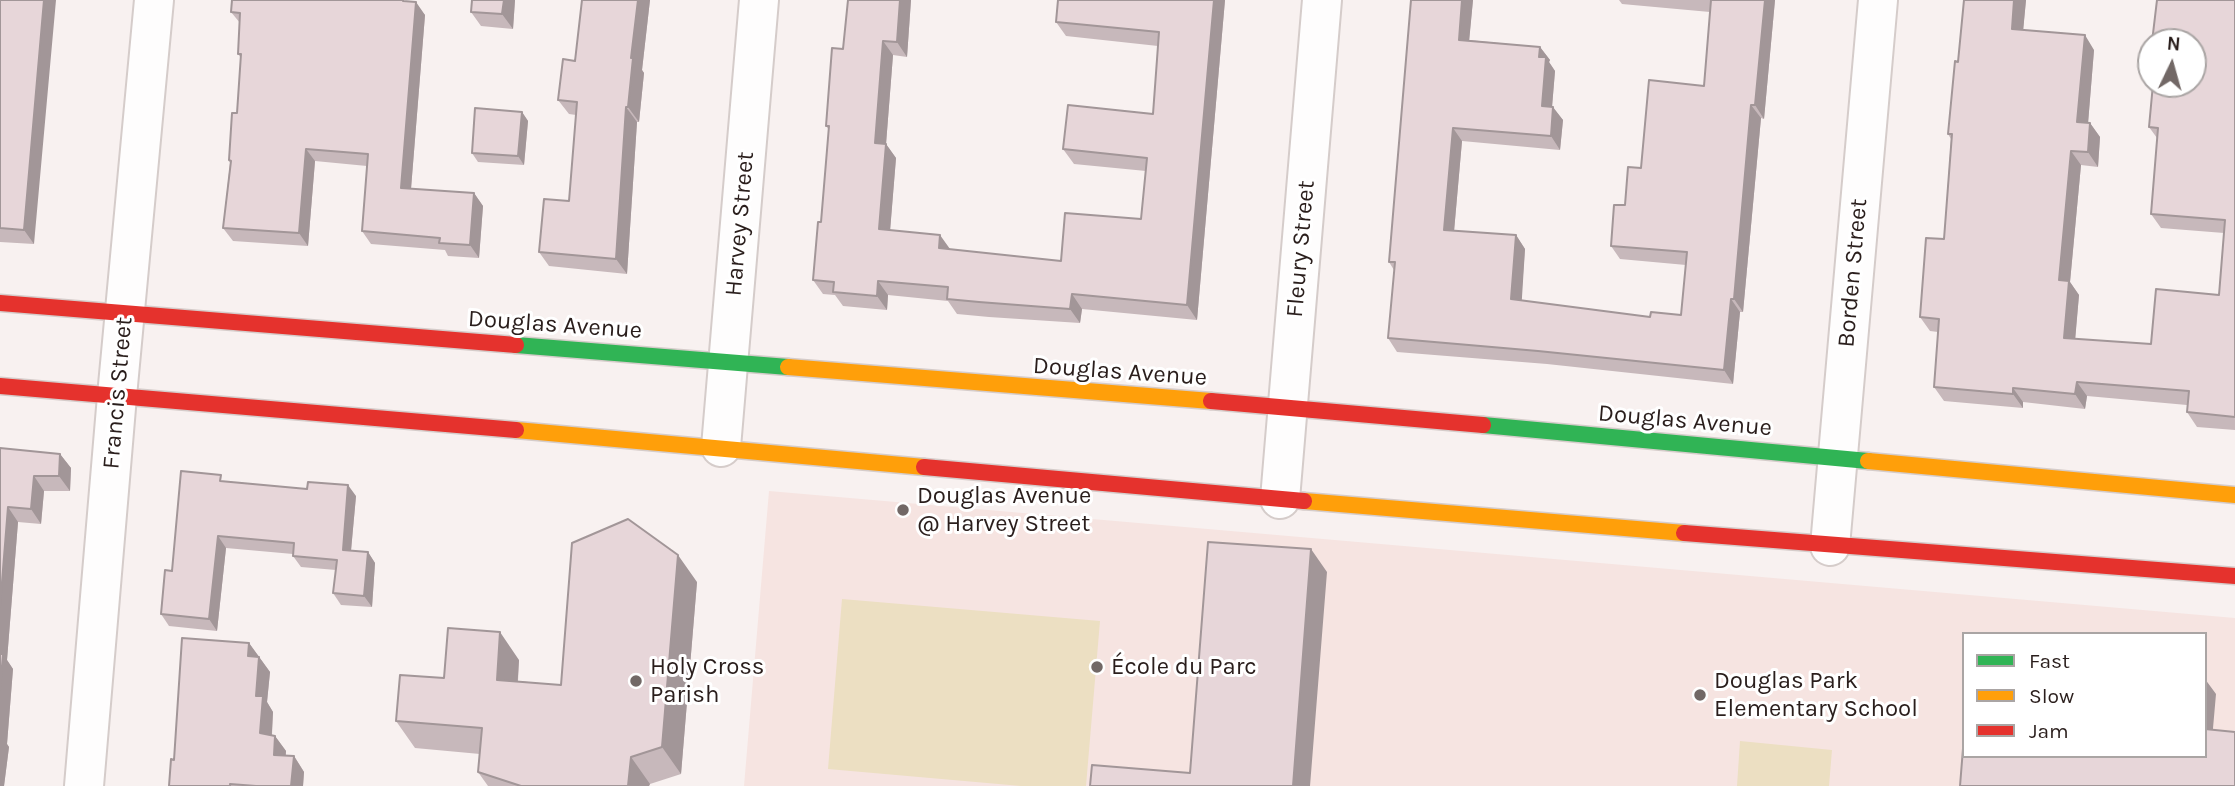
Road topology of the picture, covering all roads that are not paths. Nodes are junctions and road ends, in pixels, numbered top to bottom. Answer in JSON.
{"nodes":[{"id":1,"x":154,"y":0,"type":"edge"},
{"id":2,"x":758,"y":0,"type":"edge"},
{"id":3,"x":1322,"y":0,"type":"edge"},
{"id":4,"x":1878,"y":0,"type":"edge"},
{"id":5,"x":0,"y":303,"type":"edge"},
{"id":6,"x":125,"y":315,"type":"junction"},
{"id":7,"x":729,"y":361,"type":"junction"},
{"id":8,"x":0,"y":386,"type":"edge"},
{"id":9,"x":117,"y":396,"type":"junction"},
{"id":10,"x":1288,"y":407,"type":"junction"},
{"id":11,"x":721,"y":447,"type":"junction"},
{"id":12,"x":1836,"y":458,"type":"junction"},
{"id":13,"x":2235,"y":495,"type":"edge"},
{"id":14,"x":1280,"y":499,"type":"junction"},
{"id":15,"x":1830,"y":546,"type":"junction"},
{"id":16,"x":2235,"y":576,"type":"edge"},
{"id":17,"x":84,"y":786,"type":"edge"}],
"edges":[{"from":1,"to":6,"type":"street","name":"Francis Street"},
{"from":2,"to":7,"type":"street","name":"Harvey Street"},
{"from":3,"to":10,"type":"street","name":"Fleury Street"},
{"from":4,"to":12,"type":"street","name":"Borden Street"},
{"from":5,"to":6,"type":"street","name":"Douglas Avenue"},
{"from":6,"to":7,"type":"street","name":"Douglas Avenue"},
{"from":6,"to":9,"type":"street","name":"Francis Street"},
{"from":7,"to":10,"type":"street","name":"Douglas Avenue"},
{"from":7,"to":11,"type":"street","name":"Harvey Street"},
{"from":8,"to":9,"type":"street"},
{"from":9,"to":11,"type":"street"},
{"from":9,"to":17,"type":"street","name":"Francis Street"},
{"from":10,"to":12,"type":"street","name":"Douglas Avenue"},
{"from":10,"to":14,"type":"street","name":"Fleury Street"},
{"from":11,"to":14,"type":"street"},
{"from":12,"to":13,"type":"street","name":"Douglas Avenue"},
{"from":12,"to":15,"type":"street","name":"Borden Street"},
{"from":14,"to":15,"type":"street"},
{"from":15,"to":16,"type":"street"}]}
